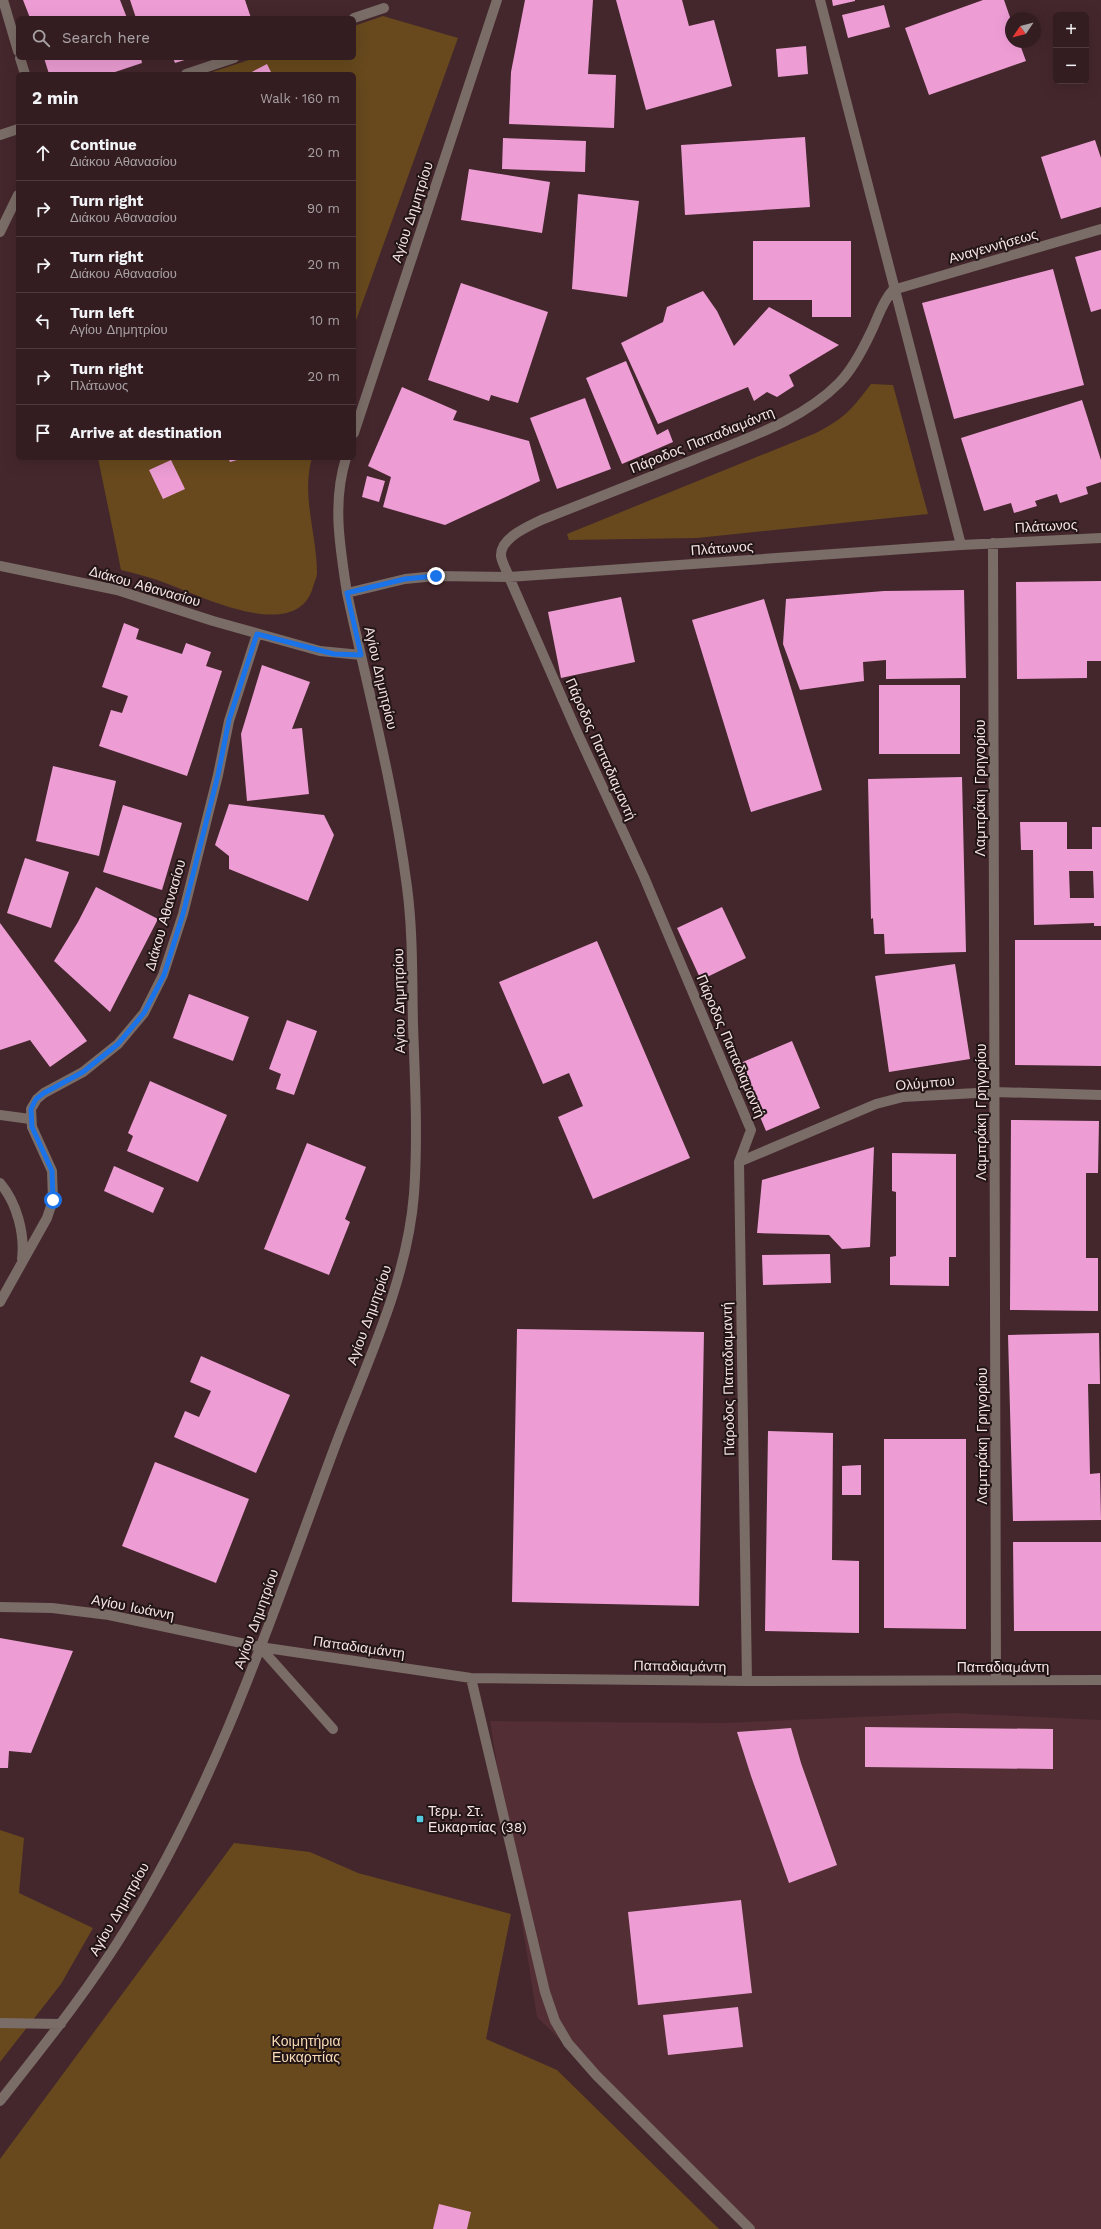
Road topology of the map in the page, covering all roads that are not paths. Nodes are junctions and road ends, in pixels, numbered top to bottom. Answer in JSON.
{"nodes":[{"id":1,"x":3,"y":0,"type":"edge"},
{"id":2,"x":498,"y":0,"type":"edge"},
{"id":3,"x":820,"y":0,"type":"edge"},
{"id":4,"x":384,"y":8,"type":"dead end"},
{"id":5,"x":356,"y":17,"type":"edge"},
{"id":6,"x":16,"y":44,"type":"edge"},
{"id":7,"x":21,"y":60,"type":"edge"},
{"id":8,"x":228,"y":60,"type":"edge"},
{"id":9,"x":24,"y":72,"type":"edge"},
{"id":10,"x":192,"y":72,"type":"edge"},
{"id":11,"x":16,"y":130,"type":"edge"},
{"id":12,"x":0,"y":135,"type":"edge"},
{"id":13,"x":16,"y":199,"type":"edge"},
{"id":14,"x":1101,"y":229,"type":"edge"},
{"id":15,"x":0,"y":232,"type":"edge"},
{"id":16,"x":893,"y":290,"type":"junction"},
{"id":17,"x":356,"y":427,"type":"edge"},
{"id":18,"x":346,"y":460,"type":"edge"},
{"id":19,"x":1101,"y":538,"type":"edge"},
{"id":20,"x":993,"y":543,"type":"junction"},
{"id":21,"x":961,"y":545,"type":"junction"},
{"id":22,"x":0,"y":566,"type":"edge"},
{"id":23,"x":509,"y":577,"type":"junction"},
{"id":24,"x":347,"y":593,"type":"junction"},
{"id":25,"x":257,"y":634,"type":"junction"},
{"id":26,"x":361,"y":655,"type":"junction"},
{"id":27,"x":995,"y":1092,"type":"junction"},
{"id":28,"x":1101,"y":1095,"type":"edge"},
{"id":29,"x":0,"y":1115,"type":"edge"},
{"id":30,"x":30,"y":1119,"type":"junction"},
{"id":31,"x":739,"y":1162,"type":"junction"},
{"id":32,"x":0,"y":1183,"type":"edge"},
{"id":33,"x":21,"y":1263,"type":"junction"},
{"id":34,"x":0,"y":1302,"type":"edge"},
{"id":35,"x":0,"y":1607,"type":"edge"},
{"id":36,"x":260,"y":1647,"type":"junction"},
{"id":37,"x":470,"y":1678,"type":"junction"},
{"id":38,"x":996,"y":1680,"type":"junction"},
{"id":39,"x":1101,"y":1680,"type":"edge"},
{"id":40,"x":747,"y":1682,"type":"junction"},
{"id":41,"x":333,"y":1729,"type":"dead end"},
{"id":42,"x":0,"y":2023,"type":"edge"},
{"id":43,"x":61,"y":2024,"type":"junction"},
{"id":44,"x":0,"y":2101,"type":"edge"},
{"id":45,"x":750,"y":2229,"type":"edge"}],
"edges":[{"from":1,"to":6,"type":"street"},
{"from":2,"to":17,"type":"street","name":"Αγίου Δημητρίου"},
{"from":3,"to":16,"type":"street"},
{"from":4,"to":5,"type":"street"},
{"from":7,"to":9,"type":"street"},
{"from":8,"to":10,"type":"street"},
{"from":11,"to":12,"type":"street"},
{"from":13,"to":15,"type":"street"},
{"from":14,"to":16,"type":"street","name":"Αναγεννήσεως"},
{"from":16,"to":21,"type":"street"},
{"from":16,"to":23,"type":"street","name":"Πάροδος Παπαδιαμάντη"},
{"from":18,"to":24,"type":"street","name":"Αγίου Δημητρίου"},
{"from":19,"to":20,"type":"street","name":"Πλάτωνος"},
{"from":20,"to":21,"type":"street","name":"Πλάτωνος"},
{"from":20,"to":27,"type":"street","name":"Λαμπράκη Γρηγορίου"},
{"from":21,"to":23,"type":"street","name":"Πλάτωνος"},
{"from":22,"to":25,"type":"street","name":"Διάκου Αθανασίου"},
{"from":23,"to":24,"type":"street","name":"Πλάτωνος"},
{"from":23,"to":31,"type":"street","name":"Πάροδος Παπαδιαμαντή"},
{"from":24,"to":26,"type":"street","name":"Αγίου Δημητρίου"},
{"from":25,"to":26,"type":"street","name":"Διάκου Αθανασίου"},
{"from":25,"to":30,"type":"street","name":"Διάκου Αθανασίου"},
{"from":26,"to":36,"type":"street","name":"Αγίου Δημητρίου"},
{"from":27,"to":28,"type":"street","name":"Ολύμπου"},
{"from":27,"to":31,"type":"street","name":"Ολύμπου"},
{"from":27,"to":38,"type":"street","name":"Λαμπράκη Γρηγορίου"},
{"from":29,"to":30,"type":"street"},
{"from":30,"to":33,"type":"street"},
{"from":31,"to":40,"type":"street","name":"Πάροδος Παπαδιαμαντή"},
{"from":32,"to":33,"type":"street"},
{"from":33,"to":34,"type":"street"},
{"from":35,"to":36,"type":"street","name":"Αγίου Ιωάννη"},
{"from":36,"to":37,"type":"street","name":"Παπαδιαμάντη"},
{"from":36,"to":41,"type":"street"},
{"from":36,"to":43,"type":"street","name":"Αγίου Δημητρίου"},
{"from":37,"to":40,"type":"street","name":"Παπαδιαμάντη"},
{"from":37,"to":45,"type":"street"},
{"from":38,"to":39,"type":"street","name":"Παπαδιαμάντη"},
{"from":38,"to":40,"type":"street","name":"Παπαδιαμάντη"},
{"from":42,"to":43,"type":"street"},
{"from":43,"to":44,"type":"street","name":"Αγίου Δημητρίου"}]}
